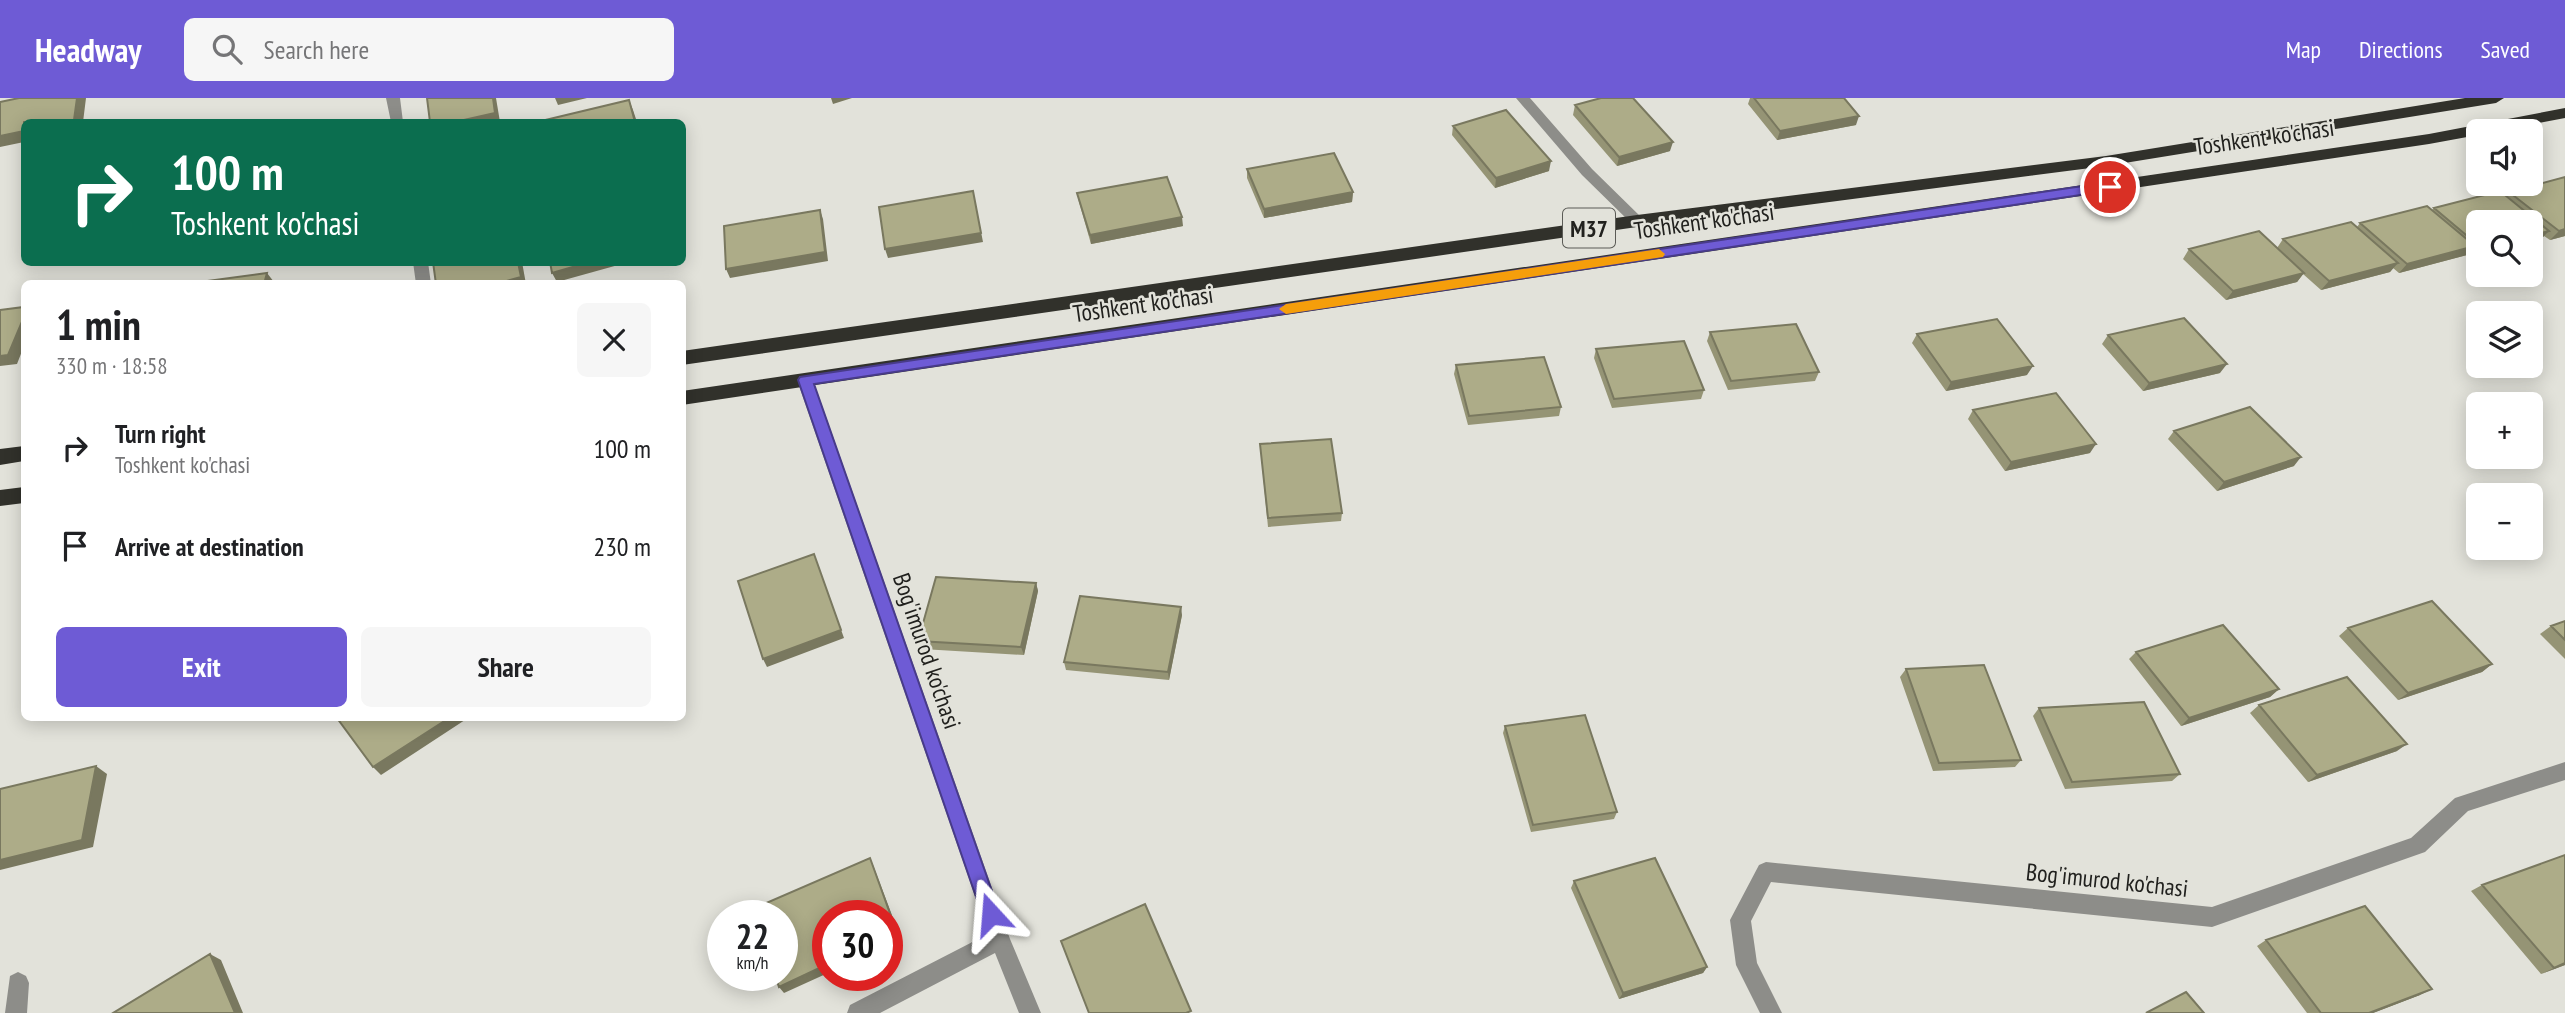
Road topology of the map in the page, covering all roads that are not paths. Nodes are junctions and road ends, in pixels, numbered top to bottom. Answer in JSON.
{"nodes":[{"id":1,"x":393,"y":98,"type":"edge"},
{"id":2,"x":1523,"y":98,"type":"edge"},
{"id":3,"x":2496,"y":98,"type":"edge"},
{"id":4,"x":2565,"y":113,"type":"edge"},
{"id":5,"x":396,"y":119,"type":"edge"},
{"id":6,"x":1637,"y":221,"type":"junction"},
{"id":7,"x":686,"y":357,"type":"edge"},
{"id":8,"x":805,"y":380,"type":"junction"},
{"id":9,"x":686,"y":397,"type":"edge"},
{"id":10,"x":21,"y":454,"type":"edge"},
{"id":11,"x":0,"y":457,"type":"edge"},
{"id":12,"x":21,"y":495,"type":"edge"},
{"id":13,"x":0,"y":498,"type":"edge"},
{"id":14,"x":2565,"y":771,"type":"edge"},
{"id":15,"x":1000,"y":939,"type":"junction"},
{"id":16,"x":18,"y":983,"type":"dead end"},
{"id":17,"x":16,"y":1013,"type":"edge"},
{"id":18,"x":858,"y":1013,"type":"edge"},
{"id":19,"x":1030,"y":1013,"type":"edge"},
{"id":20,"x":1771,"y":1013,"type":"edge"}],
"edges":[{"from":1,"to":5,"type":"street"},
{"from":2,"to":6,"type":"street"},
{"from":3,"to":6,"type":"highway","name":"Toshkent ko'chasi","number":"M37"},
{"from":4,"to":8,"type":"highway","name":"Toshkent ko'chasi","number":"M37"},
{"from":6,"to":7,"type":"highway","name":"Toshkent ko'chasi","number":"M37"},
{"from":8,"to":9,"type":"highway","name":"Toshkent ko'chasi","number":"M37"},
{"from":8,"to":15,"type":"street","name":"Bog'imurod ko'chasi"},
{"from":10,"to":11,"type":"highway"},
{"from":12,"to":13,"type":"highway"},
{"from":14,"to":20,"type":"street","name":"Bog'imurod ko'chasi"},
{"from":15,"to":18,"type":"street"},
{"from":15,"to":19,"type":"street","name":"Bog'imurod ko'chasi"},
{"from":16,"to":17,"type":"street"}]}
